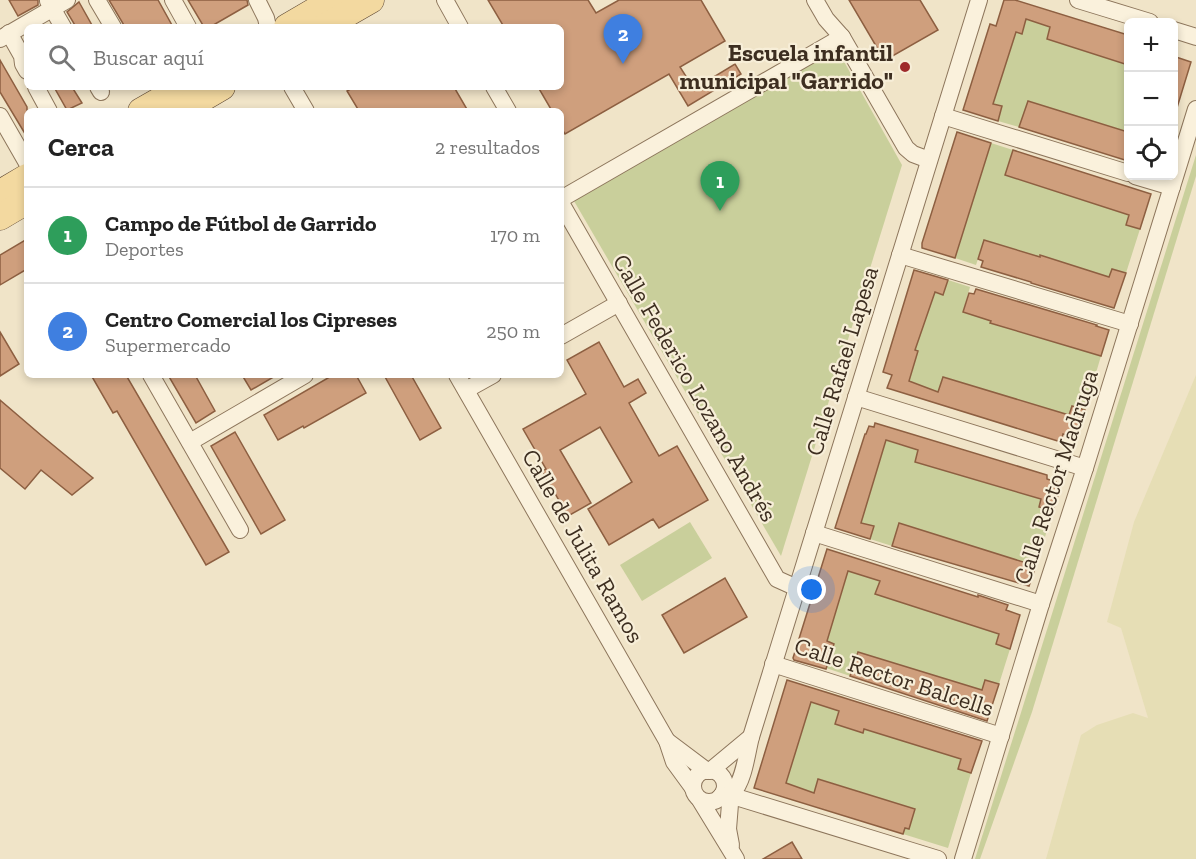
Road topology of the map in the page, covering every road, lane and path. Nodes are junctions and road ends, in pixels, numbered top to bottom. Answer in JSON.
{"nodes":[{"id":1,"x":67,"y":0,"type":"edge"},
{"id":2,"x":97,"y":0,"type":"edge"},
{"id":3,"x":173,"y":0,"type":"edge"},
{"id":4,"x":257,"y":0,"type":"edge"},
{"id":5,"x":333,"y":0,"type":"edge"},
{"id":6,"x":371,"y":0,"type":"edge"},
{"id":7,"x":445,"y":0,"type":"edge"},
{"id":8,"x":815,"y":0,"type":"edge"},
{"id":9,"x":979,"y":0,"type":"edge"},
{"id":10,"x":1078,"y":0,"type":"edge"},
{"id":11,"x":50,"y":4,"type":"edge"},
{"id":12,"x":1137,"y":18,"type":"edge"},
{"id":13,"x":61,"y":24,"type":"edge"},
{"id":14,"x":111,"y":24,"type":"edge"},
{"id":15,"x":186,"y":24,"type":"edge"},
{"id":16,"x":267,"y":24,"type":"edge"},
{"id":17,"x":292,"y":24,"type":"edge"},
{"id":18,"x":329,"y":24,"type":"edge"},
{"id":19,"x":458,"y":24,"type":"edge"},
{"id":20,"x":1178,"y":32,"type":"edge"},
{"id":21,"x":4,"y":36,"type":"edge"},
{"id":22,"x":842,"y":37,"type":"junction"},
{"id":23,"x":1196,"y":37,"type":"edge"},
{"id":24,"x":24,"y":66,"type":"edge"},
{"id":25,"x":38,"y":90,"type":"edge"},
{"id":26,"x":178,"y":90,"type":"edge"},
{"id":27,"x":217,"y":90,"type":"edge"},
{"id":28,"x":294,"y":90,"type":"edge"},
{"id":29,"x":497,"y":90,"type":"edge"},
{"id":30,"x":47,"y":108,"type":"edge"},
{"id":31,"x":146,"y":108,"type":"edge"},
{"id":32,"x":186,"y":108,"type":"edge"},
{"id":33,"x":304,"y":108,"type":"edge"},
{"id":34,"x":506,"y":108,"type":"edge"},
{"id":35,"x":1196,"y":109,"type":"edge"},
{"id":36,"x":0,"y":116,"type":"edge"},
{"id":37,"x":943,"y":116,"type":"junction"},
{"id":38,"x":24,"y":158,"type":"edge"},
{"id":39,"x":929,"y":160,"type":"junction"},
{"id":40,"x":1124,"y":173,"type":"edge"},
{"id":41,"x":24,"y":179,"type":"edge"},
{"id":42,"x":1148,"y":180,"type":"edge"},
{"id":43,"x":1172,"y":187,"type":"junction"},
{"id":44,"x":0,"y":193,"type":"edge"},
{"id":45,"x":564,"y":199,"type":"edge"},
{"id":46,"x":24,"y":203,"type":"edge"},
{"id":47,"x":564,"y":206,"type":"edge"},
{"id":48,"x":0,"y":217,"type":"edge"},
{"id":49,"x":900,"y":255,"type":"junction"},
{"id":50,"x":619,"y":303,"type":"junction"},
{"id":51,"x":1130,"y":324,"type":"junction"},
{"id":52,"x":564,"y":334,"type":"edge"},
{"id":53,"x":153,"y":378,"type":"edge"},
{"id":54,"x":300,"y":378,"type":"edge"},
{"id":55,"x":459,"y":378,"type":"edge"},
{"id":56,"x":488,"y":378,"type":"edge"},
{"id":57,"x":466,"y":390,"type":"junction"},
{"id":58,"x":856,"y":397,"type":"junction"},
{"id":59,"x":190,"y":442,"type":"junction"},
{"id":60,"x":1085,"y":468,"type":"junction"},
{"id":61,"x":240,"y":530,"type":"dead end"},
{"id":62,"x":814,"y":533,"type":"junction"},
{"id":63,"x":796,"y":588,"type":"junction"},
{"id":64,"x":1041,"y":604,"type":"junction"},
{"id":65,"x":773,"y":664,"type":"junction"},
{"id":66,"x":1001,"y":736,"type":"junction"},
{"id":67,"x":751,"y":737,"type":"junction"},
{"id":68,"x":667,"y":741,"type":"junction"},
{"id":69,"x":709,"y":771,"type":"junction"},
{"id":70,"x":696,"y":794,"type":"junction"},
{"id":71,"x":725,"y":794,"type":"junction"},
{"id":72,"x":735,"y":857,"type":"edge"},
{"id":73,"x":938,"y":859,"type":"edge"},
{"id":74,"x":963,"y":859,"type":"edge"}],
"edges":[{"from":1,"to":11,"type":"street"},
{"from":2,"to":14,"type":"street"},
{"from":3,"to":15,"type":"street"},
{"from":4,"to":16,"type":"street"},
{"from":5,"to":17,"type":"main road"},
{"from":6,"to":18,"type":"main road"},
{"from":7,"to":19,"type":"street"},
{"from":8,"to":22,"type":"street"},
{"from":9,"to":37,"type":"street","name":"Calle Rafael Lapesa"},
{"from":10,"to":12,"type":"street"},
{"from":11,"to":13,"type":"street"},
{"from":11,"to":21,"type":"street"},
{"from":20,"to":23,"type":"street"},
{"from":21,"to":24,"type":"street"},
{"from":22,"to":39,"type":"street"},
{"from":22,"to":45,"type":"street"},
{"from":25,"to":30,"type":"street"},
{"from":26,"to":31,"type":"main road"},
{"from":27,"to":32,"type":"main road"},
{"from":28,"to":33,"type":"street"},
{"from":29,"to":34,"type":"street"},
{"from":35,"to":43,"type":"street","name":"Calle Rector Madruga"},
{"from":36,"to":38,"type":"street"},
{"from":37,"to":39,"type":"street","name":"Calle Rafael Lapesa"},
{"from":37,"to":40,"type":"street"},
{"from":39,"to":49,"type":"street","name":"Calle Rafael Lapesa"},
{"from":41,"to":44,"type":"main road"},
{"from":42,"to":43,"type":"street"},
{"from":43,"to":51,"type":"street","name":"Calle Rector Madruga"},
{"from":46,"to":48,"type":"main road"},
{"from":47,"to":50,"type":"street","name":"Calle Federico Lozano Andrés"},
{"from":49,"to":51,"type":"street"},
{"from":49,"to":58,"type":"street","name":"Calle Rafael Lapesa"},
{"from":50,"to":52,"type":"street"},
{"from":50,"to":63,"type":"street","name":"Calle Federico Lozano Andrés"},
{"from":51,"to":60,"type":"street","name":"Calle Rector Madruga"},
{"from":53,"to":59,"type":"street"},
{"from":54,"to":59,"type":"street"},
{"from":55,"to":57,"type":"street","name":"Calle de Julita Ramos"},
{"from":56,"to":57,"type":"street"},
{"from":57,"to":68,"type":"street","name":"Calle de Julita Ramos"},
{"from":58,"to":60,"type":"street"},
{"from":58,"to":62,"type":"street","name":"Calle Rafael Lapesa"},
{"from":59,"to":61,"type":"street"},
{"from":60,"to":64,"type":"street","name":"Calle Rector Madruga"},
{"from":62,"to":63,"type":"street","name":"Calle Rafael Lapesa"},
{"from":62,"to":64,"type":"street"},
{"from":63,"to":65,"type":"street","name":"Calle Rafael Lapesa"},
{"from":64,"to":66,"type":"street","name":"Calle Rector Madruga"},
{"from":65,"to":66,"type":"street","name":"Calle Rector Balcells"},
{"from":65,"to":67,"type":"street","name":"Calle Rafael Lapesa"},
{"from":66,"to":74,"type":"street","name":"Calle Rector Madruga"},
{"from":67,"to":69,"type":"street"},
{"from":67,"to":71,"type":"street","name":"Calle Rafael Lapesa"},
{"from":68,"to":69,"type":"street","name":"Calle de Julita Ramos"},
{"from":68,"to":70,"type":"street","name":"Calle de Julita Ramos"},
{"from":69,"to":70,"type":"street"},
{"from":69,"to":71,"type":"street"},
{"from":70,"to":71,"type":"street"},
{"from":70,"to":72,"type":"street","name":"Calle de Julita Ramos"},
{"from":71,"to":72,"type":"street","name":"Calle de Julita Ramos"},
{"from":71,"to":73,"type":"street"}]}
